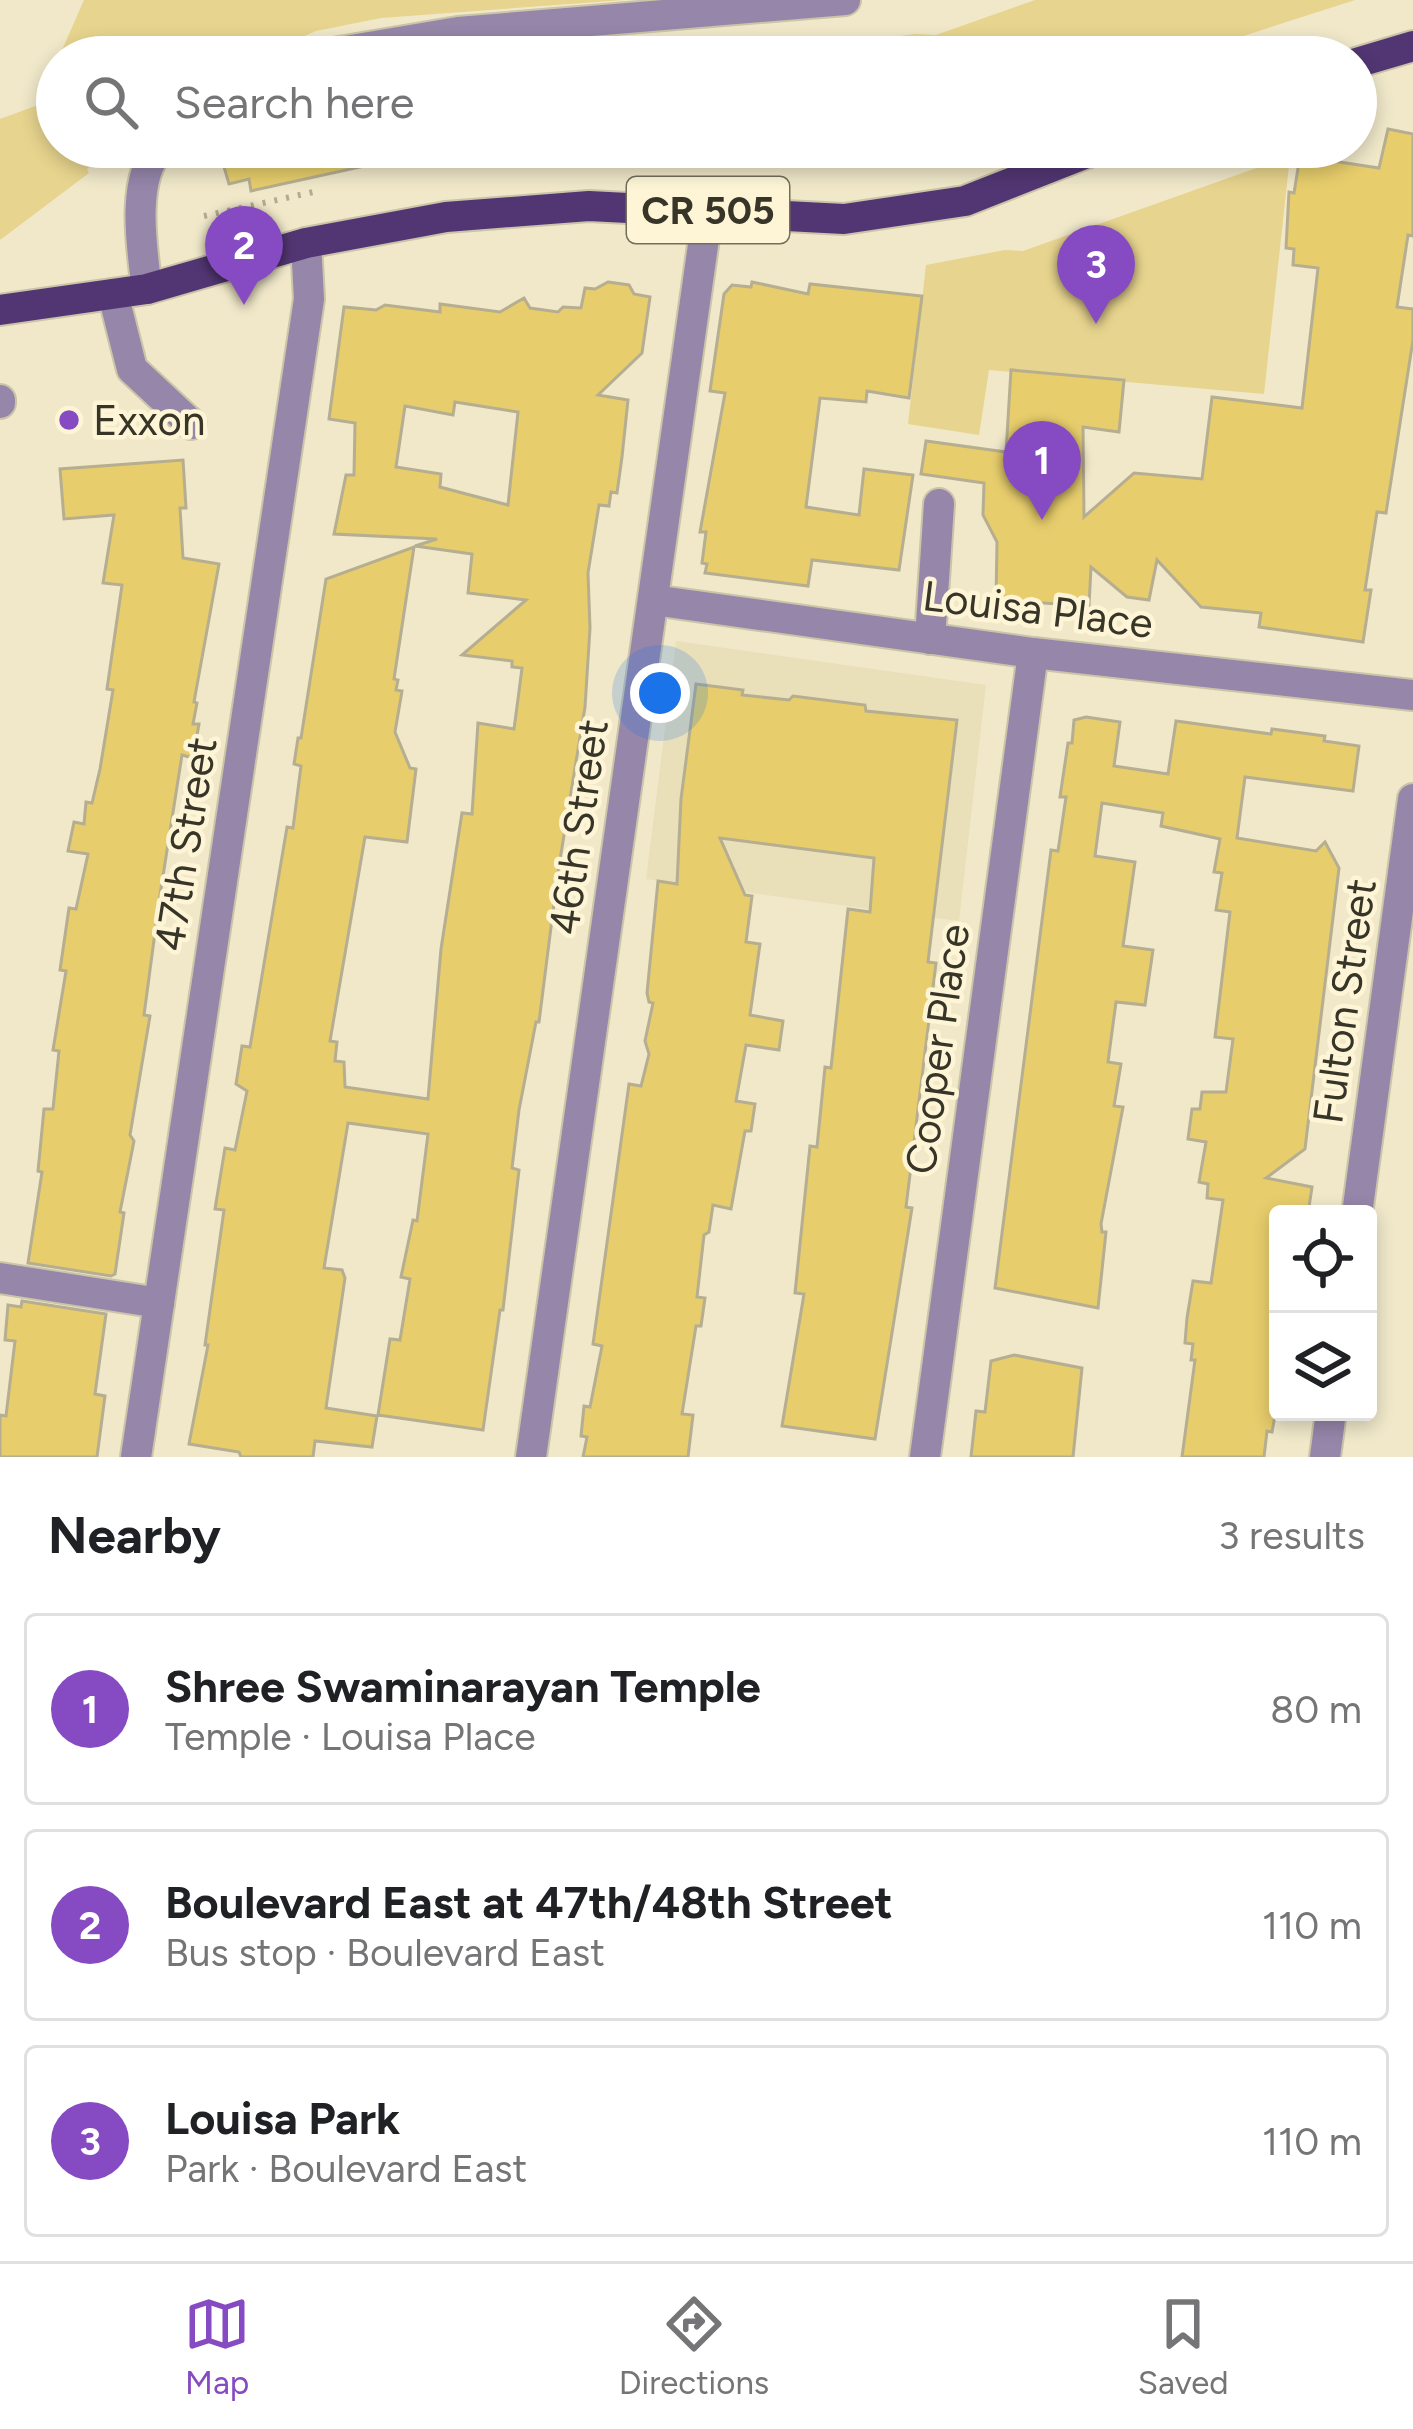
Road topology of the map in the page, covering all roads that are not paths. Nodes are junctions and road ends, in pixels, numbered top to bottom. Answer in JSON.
{"nodes":[{"id":1,"x":844,"y":0,"type":"edge"},
{"id":2,"x":434,"y":36,"type":"edge"},
{"id":3,"x":1413,"y":46,"type":"edge"},
{"id":4,"x":1377,"y":57,"type":"edge"},
{"id":5,"x":147,"y":168,"type":"edge"},
{"id":6,"x":1049,"y":168,"type":"edge"},
{"id":7,"x":708,"y":210,"type":"junction"},
{"id":8,"x":306,"y":242,"type":"junction"},
{"id":9,"x":147,"y":290,"type":"junction"},
{"id":10,"x":112,"y":294,"type":"junction"},
{"id":11,"x":0,"y":310,"type":"edge"},
{"id":12,"x":191,"y":424,"type":"dead end"},
{"id":13,"x":940,"y":504,"type":"dead end"},
{"id":14,"x":652,"y":600,"type":"junction"},
{"id":15,"x":930,"y":639,"type":"junction"},
{"id":16,"x":1033,"y":653,"type":"junction"},
{"id":17,"x":1413,"y":695,"type":"edge"},
{"id":18,"x":1413,"y":800,"type":"edge"},
{"id":19,"x":1400,"y":992,"type":"edge"},
{"id":20,"x":1360,"y":1205,"type":"edge"},
{"id":21,"x":0,"y":1278,"type":"edge"},
{"id":22,"x":159,"y":1303,"type":"junction"},
{"id":23,"x":1330,"y":1421,"type":"edge"},
{"id":24,"x":136,"y":1457,"type":"edge"},
{"id":25,"x":531,"y":1457,"type":"edge"},
{"id":26,"x":925,"y":1457,"type":"edge"},
{"id":27,"x":1325,"y":1457,"type":"edge"}],
"edges":[{"from":1,"to":2,"type":"street"},
{"from":3,"to":4,"type":"main road"},
{"from":5,"to":9,"type":"street"},
{"from":6,"to":7,"type":"main road","number":"CR 505"},
{"from":7,"to":8,"type":"main road","number":"CR 505"},
{"from":7,"to":14,"type":"street","name":"46th Street"},
{"from":8,"to":9,"type":"main road","number":"CR 505"},
{"from":8,"to":22,"type":"street","name":"47th Street"},
{"from":9,"to":10,"type":"main road","number":"CR 505"},
{"from":10,"to":11,"type":"main road","number":"CR 505"},
{"from":10,"to":12,"type":"street"},
{"from":13,"to":15,"type":"street"},
{"from":14,"to":15,"type":"street","name":"Louisa Place"},
{"from":14,"to":25,"type":"street","name":"46th Street"},
{"from":15,"to":16,"type":"street","name":"Louisa Place"},
{"from":16,"to":17,"type":"street","name":"Louisa Place"},
{"from":16,"to":26,"type":"street","name":"Cooper Place"},
{"from":18,"to":19,"type":"street","name":"Fulton Street"},
{"from":19,"to":20,"type":"street","name":"Fulton Street"},
{"from":21,"to":22,"type":"street"},
{"from":22,"to":24,"type":"street","name":"47th Street"},
{"from":23,"to":27,"type":"street"}]}
